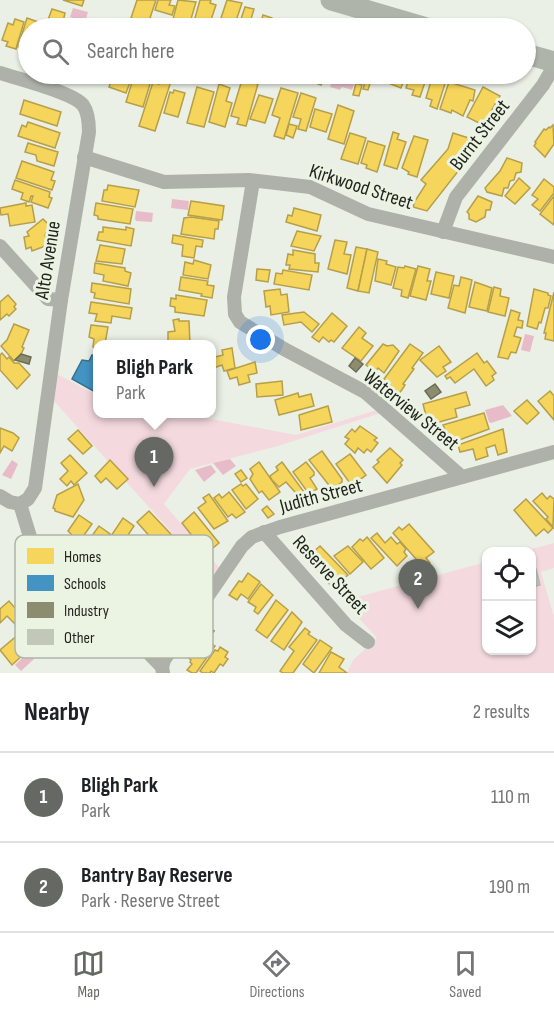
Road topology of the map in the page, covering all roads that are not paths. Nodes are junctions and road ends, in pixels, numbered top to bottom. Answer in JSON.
{"nodes":[{"id":1,"x":331,"y":0,"type":"edge"},
{"id":2,"x":393,"y":18,"type":"edge"},
{"id":3,"x":536,"y":58,"type":"edge"},
{"id":4,"x":554,"y":64,"type":"edge"},
{"id":5,"x":0,"y":74,"type":"edge"},
{"id":6,"x":18,"y":80,"type":"edge"},
{"id":7,"x":30,"y":84,"type":"edge"},
{"id":8,"x":84,"y":157,"type":"junction"},
{"id":9,"x":253,"y":181,"type":"junction"},
{"id":10,"x":443,"y":232,"type":"junction"},
{"id":11,"x":0,"y":246,"type":"edge"},
{"id":12,"x":554,"y":256,"type":"edge"},
{"id":13,"x":61,"y":300,"type":"junction"},
{"id":14,"x":554,"y":452,"type":"edge"},
{"id":15,"x":462,"y":477,"type":"junction"},
{"id":16,"x":0,"y":496,"type":"edge"},
{"id":17,"x":20,"y":504,"type":"junction"},
{"id":18,"x":264,"y":532,"type":"junction"},
{"id":19,"x":29,"y":535,"type":"edge"},
{"id":20,"x":213,"y":588,"type":"edge"},
{"id":21,"x":368,"y":642,"type":"dead end"},
{"id":22,"x":151,"y":658,"type":"edge"},
{"id":23,"x":162,"y":670,"type":"edge"}],
"edges":[{"from":1,"to":2,"type":"main road"},
{"from":3,"to":4,"type":"main road"},
{"from":4,"to":10,"type":"street","name":"Burnt Street"},
{"from":5,"to":6,"type":"street","name":"Alto Avenue"},
{"from":7,"to":8,"type":"street","name":"Alto Avenue"},
{"from":8,"to":9,"type":"street","name":"Kirkwood Street"},
{"from":8,"to":13,"type":"street","name":"Alto Avenue"},
{"from":9,"to":10,"type":"street","name":"Kirkwood Street"},
{"from":9,"to":15,"type":"street","name":"Waterview Street"},
{"from":10,"to":12,"type":"street","name":"Kirkwood Street"},
{"from":11,"to":13,"type":"street"},
{"from":13,"to":17,"type":"street","name":"Alto Avenue"},
{"from":14,"to":15,"type":"street","name":"Judith Street"},
{"from":15,"to":18,"type":"street","name":"Judith Street"},
{"from":16,"to":17,"type":"street"},
{"from":17,"to":19,"type":"street"},
{"from":18,"to":20,"type":"street","name":"Judith Street"},
{"from":18,"to":21,"type":"street","name":"Reserve Street"},
{"from":22,"to":23,"type":"street"}]}
